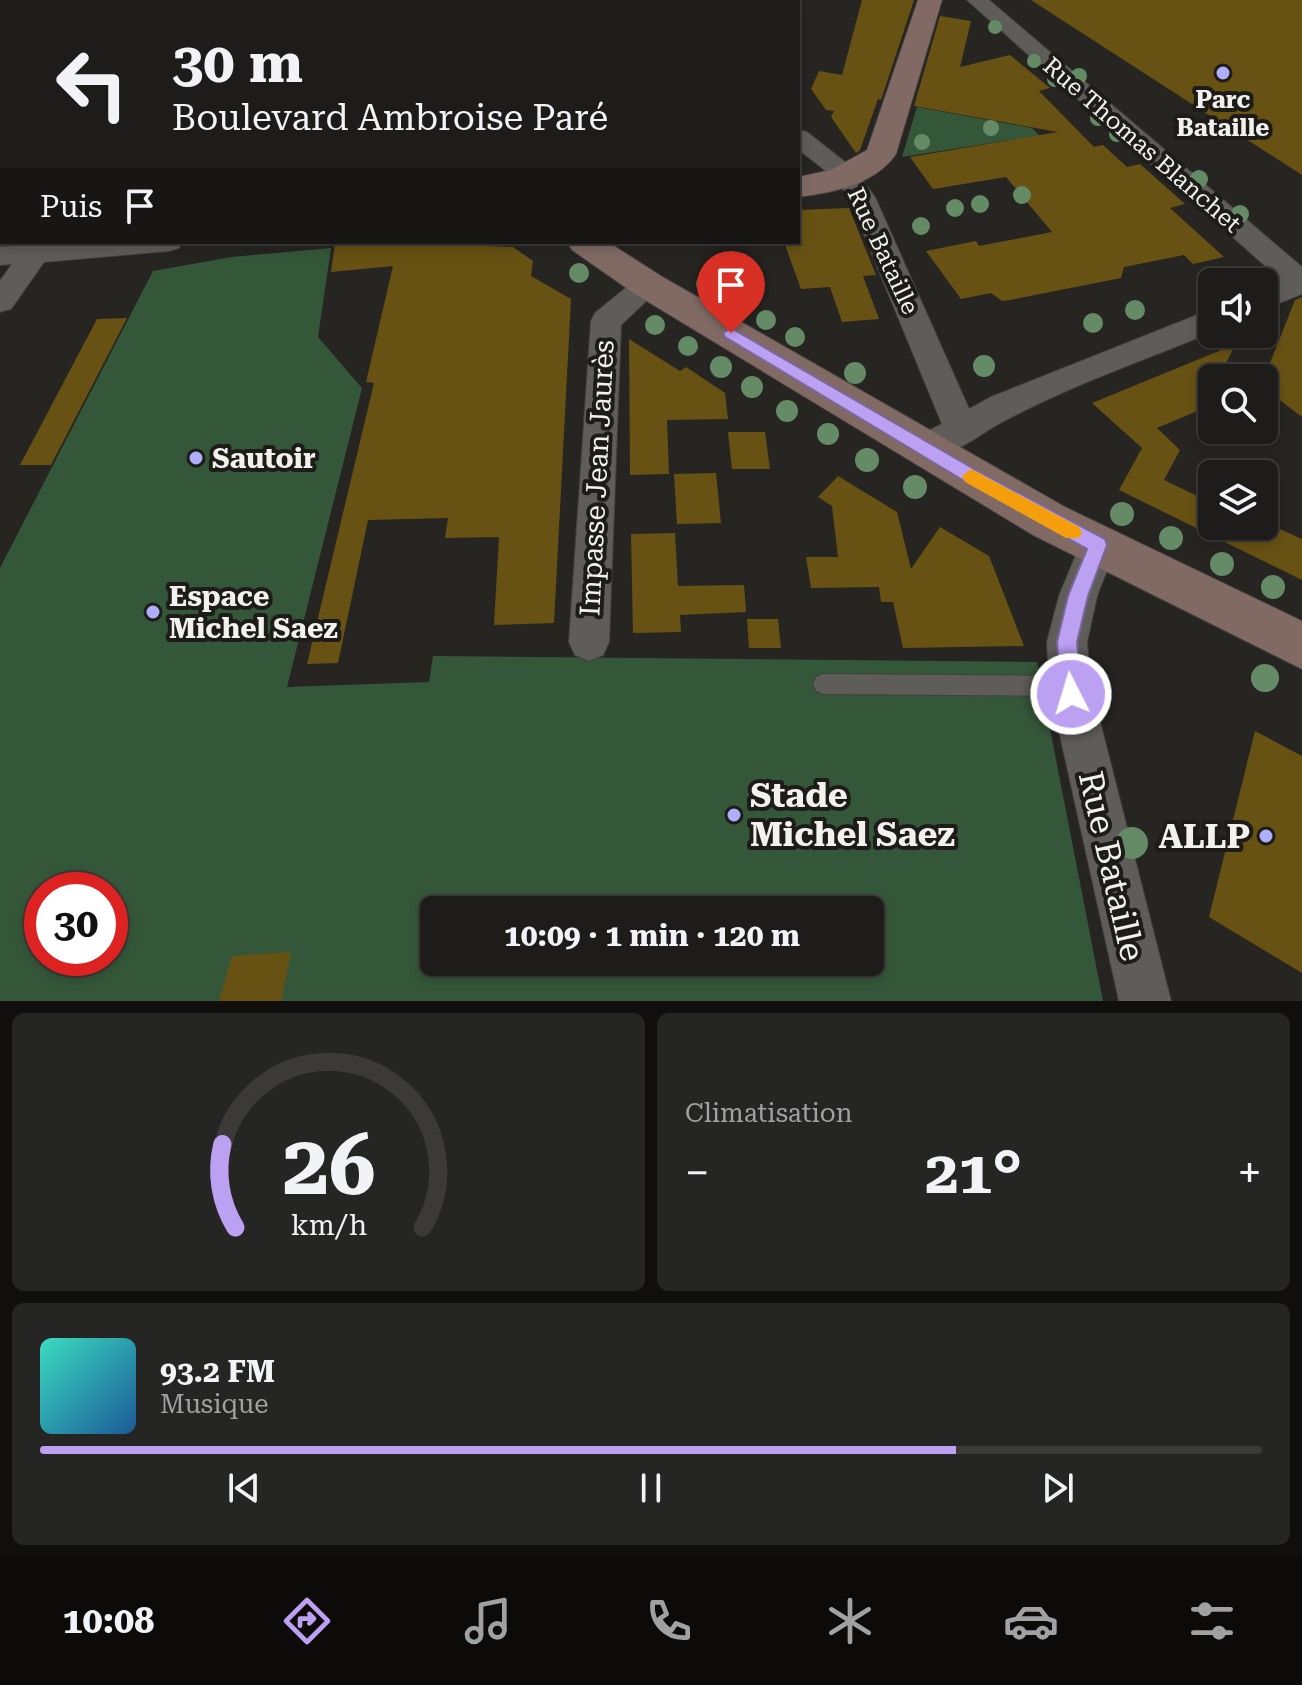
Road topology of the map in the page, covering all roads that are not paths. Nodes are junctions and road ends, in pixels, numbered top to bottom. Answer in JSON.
{"nodes":[{"id":1,"x":930,"y":0,"type":"edge"},
{"id":2,"x":975,"y":2,"type":"edge"},
{"id":3,"x":800,"y":139,"type":"edge"},
{"id":4,"x":845,"y":174,"type":"junction"},
{"id":5,"x":800,"y":187,"type":"edge"},
{"id":6,"x":147,"y":244,"type":"edge"},
{"id":7,"x":587,"y":244,"type":"edge"},
{"id":8,"x":35,"y":254,"type":"junction"},
{"id":9,"x":0,"y":256,"type":"edge"},
{"id":10,"x":1302,"y":283,"type":"edge"},
{"id":11,"x":648,"y":285,"type":"junction"},
{"id":12,"x":1278,"y":293,"type":"edge"},
{"id":13,"x":0,"y":302,"type":"edge"},
{"id":14,"x":1198,"y":326,"type":"edge"},
{"id":15,"x":943,"y":439,"type":"junction"},
{"id":16,"x":1098,"y":545,"type":"junction"},
{"id":17,"x":589,"y":642,"type":"dead end"},
{"id":18,"x":1302,"y":646,"type":"edge"},
{"id":19,"x":823,"y":684,"type":"dead end"},
{"id":20,"x":1070,"y":686,"type":"junction"},
{"id":21,"x":1145,"y":1001,"type":"edge"}],
"edges":[{"from":1,"to":4,"type":"street","name":"Rue Bataille"},
{"from":2,"to":10,"type":"street","name":"Rue Thomas Blanchet"},
{"from":3,"to":4,"type":"street"},
{"from":4,"to":5,"type":"street"},
{"from":4,"to":15,"type":"street","name":"Rue Bataille"},
{"from":6,"to":8,"type":"street"},
{"from":7,"to":11,"type":"street"},
{"from":8,"to":9,"type":"street"},
{"from":8,"to":13,"type":"street"},
{"from":10,"to":12,"type":"street"},
{"from":11,"to":15,"type":"street"},
{"from":11,"to":17,"type":"street","name":"Impasse Jean Jaurès"},
{"from":14,"to":15,"type":"street"},
{"from":15,"to":16,"type":"street"},
{"from":16,"to":18,"type":"street"},
{"from":16,"to":20,"type":"street","name":"Rue Bataille"},
{"from":19,"to":20,"type":"lane"},
{"from":20,"to":21,"type":"street","name":"Rue Bataille"}]}
